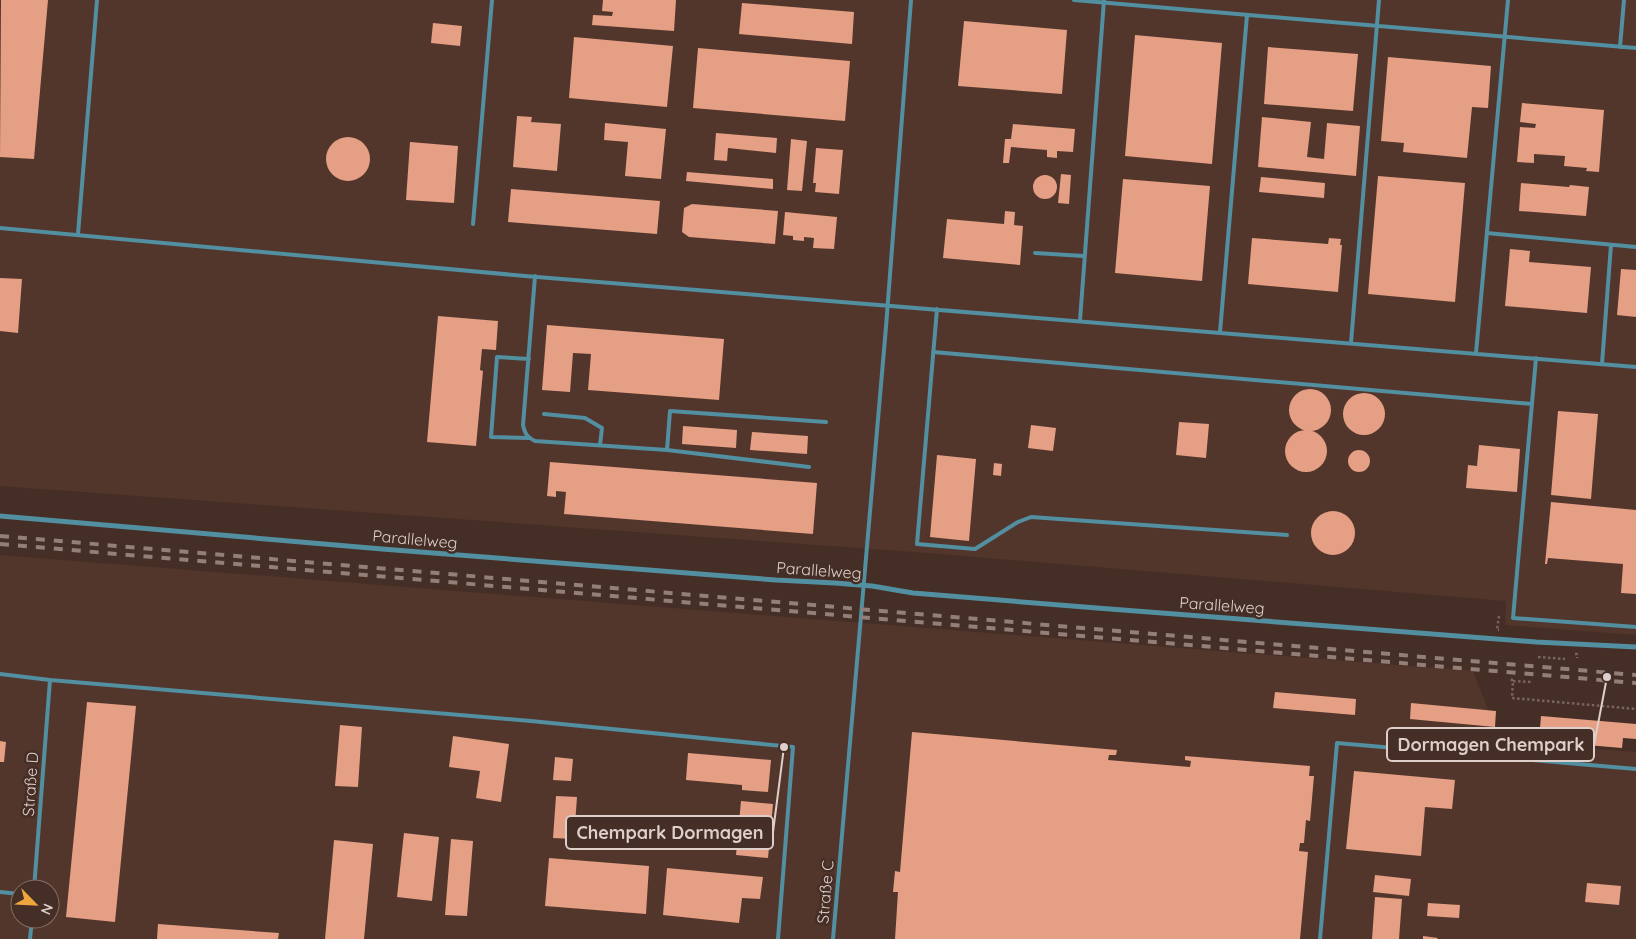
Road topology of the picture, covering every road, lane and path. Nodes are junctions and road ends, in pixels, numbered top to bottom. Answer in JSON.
{"nodes":[{"id":1,"x":98,"y":0,"type":"edge"},
{"id":2,"x":492,"y":0,"type":"edge"},
{"id":3,"x":911,"y":0,"type":"edge"},
{"id":4,"x":1074,"y":0,"type":"edge"},
{"id":5,"x":1378,"y":0,"type":"edge"},
{"id":6,"x":1508,"y":0,"type":"edge"},
{"id":7,"x":1624,"y":0,"type":"edge"},
{"id":8,"x":1103,"y":1,"type":"edge"},
{"id":9,"x":1247,"y":15,"type":"junction"},
{"id":10,"x":1376,"y":26,"type":"junction"},
{"id":11,"x":1504,"y":37,"type":"junction"},
{"id":12,"x":1620,"y":47,"type":"junction"},
{"id":13,"x":1636,"y":48,"type":"edge"},
{"id":14,"x":473,"y":224,"type":"dead end"},
{"id":15,"x":0,"y":228,"type":"edge"},
{"id":16,"x":1486,"y":233,"type":"junction"},
{"id":17,"x":78,"y":234,"type":"junction"},
{"id":18,"x":1611,"y":245,"type":"junction"},
{"id":19,"x":1636,"y":247,"type":"edge"},
{"id":20,"x":1034,"y":253,"type":"dead end"},
{"id":21,"x":1084,"y":256,"type":"junction"},
{"id":22,"x":535,"y":276,"type":"junction"},
{"id":23,"x":888,"y":304,"type":"junction"},
{"id":24,"x":937,"y":308,"type":"junction"},
{"id":25,"x":1080,"y":320,"type":"junction"},
{"id":26,"x":1220,"y":332,"type":"junction"},
{"id":27,"x":1351,"y":343,"type":"junction"},
{"id":28,"x":933,"y":352,"type":"junction"},
{"id":29,"x":1476,"y":353,"type":"junction"},
{"id":30,"x":1536,"y":358,"type":"junction"},
{"id":31,"x":529,"y":359,"type":"junction"},
{"id":32,"x":1602,"y":364,"type":"junction"},
{"id":33,"x":1636,"y":367,"type":"edge"},
{"id":34,"x":1532,"y":404,"type":"junction"},
{"id":35,"x":544,"y":414,"type":"dead end"},
{"id":36,"x":826,"y":422,"type":"dead end"},
{"id":37,"x":529,"y":438,"type":"junction"},
{"id":38,"x":600,"y":445,"type":"junction"},
{"id":39,"x":667,"y":450,"type":"junction"},
{"id":40,"x":809,"y":467,"type":"dead end"},
{"id":41,"x":0,"y":516,"type":"edge"},
{"id":42,"x":1287,"y":535,"type":"dead end"},
{"id":43,"x":1636,"y":626,"type":"edge"},
{"id":44,"x":1636,"y":648,"type":"edge"},
{"id":45,"x":1538,"y":657,"type":"dead end"},
{"id":46,"x":1565,"y":659,"type":"dead end"},
{"id":47,"x":0,"y":674,"type":"edge"},
{"id":48,"x":50,"y":680,"type":"junction"},
{"id":49,"x":1530,"y":682,"type":"dead end"},
{"id":50,"x":1636,"y":710,"type":"edge"},
{"id":51,"x":1636,"y":769,"type":"edge"},
{"id":52,"x":35,"y":879,"type":"edge"},
{"id":53,"x":778,"y":939,"type":"edge"},
{"id":54,"x":834,"y":939,"type":"edge"},
{"id":55,"x":1320,"y":939,"type":"edge"}],
"edges":[{"from":1,"to":17,"type":"lane"},
{"from":2,"to":14,"type":"lane"},
{"from":3,"to":23,"type":"lane","name":"Straße C"},
{"from":4,"to":8,"type":"lane"},
{"from":5,"to":10,"type":"lane"},
{"from":6,"to":11,"type":"lane"},
{"from":7,"to":12,"type":"lane"},
{"from":8,"to":9,"type":"lane"},
{"from":8,"to":21,"type":"lane"},
{"from":9,"to":10,"type":"lane"},
{"from":9,"to":26,"type":"lane"},
{"from":10,"to":11,"type":"lane"},
{"from":10,"to":27,"type":"lane"},
{"from":11,"to":12,"type":"lane"},
{"from":11,"to":16,"type":"lane"},
{"from":12,"to":13,"type":"lane"},
{"from":15,"to":17,"type":"lane"},
{"from":16,"to":18,"type":"lane"},
{"from":16,"to":29,"type":"lane"},
{"from":17,"to":22,"type":"lane"},
{"from":18,"to":19,"type":"lane"},
{"from":18,"to":32,"type":"lane"},
{"from":20,"to":21,"type":"lane"},
{"from":21,"to":25,"type":"lane"},
{"from":22,"to":23,"type":"lane"},
{"from":22,"to":31,"type":"lane"},
{"from":23,"to":24,"type":"lane"},
{"from":23,"to":54,"type":"lane","name":"Straße C"},
{"from":24,"to":25,"type":"lane"},
{"from":24,"to":28,"type":"lane"},
{"from":25,"to":26,"type":"lane"},
{"from":26,"to":27,"type":"lane"},
{"from":27,"to":29,"type":"lane"},
{"from":28,"to":34,"type":"lane"},
{"from":28,"to":42,"type":"lane"},
{"from":29,"to":30,"type":"lane"},
{"from":30,"to":32,"type":"lane"},
{"from":30,"to":34,"type":"lane"},
{"from":31,"to":37,"type":"lane"},
{"from":31,"to":37,"type":"lane"},
{"from":32,"to":33,"type":"lane"},
{"from":34,"to":43,"type":"lane"},
{"from":35,"to":38,"type":"lane"},
{"from":36,"to":39,"type":"lane"},
{"from":37,"to":38,"type":"lane"},
{"from":38,"to":39,"type":"lane"},
{"from":39,"to":40,"type":"lane"},
{"from":41,"to":44,"type":"street","name":"Parallelweg"},
{"from":45,"to":46,"type":"path"},
{"from":47,"to":48,"type":"lane"},
{"from":48,"to":52,"type":"lane","name":"Straße D"},
{"from":48,"to":53,"type":"lane"},
{"from":49,"to":50,"type":"path"},
{"from":51,"to":55,"type":"lane"}]}
